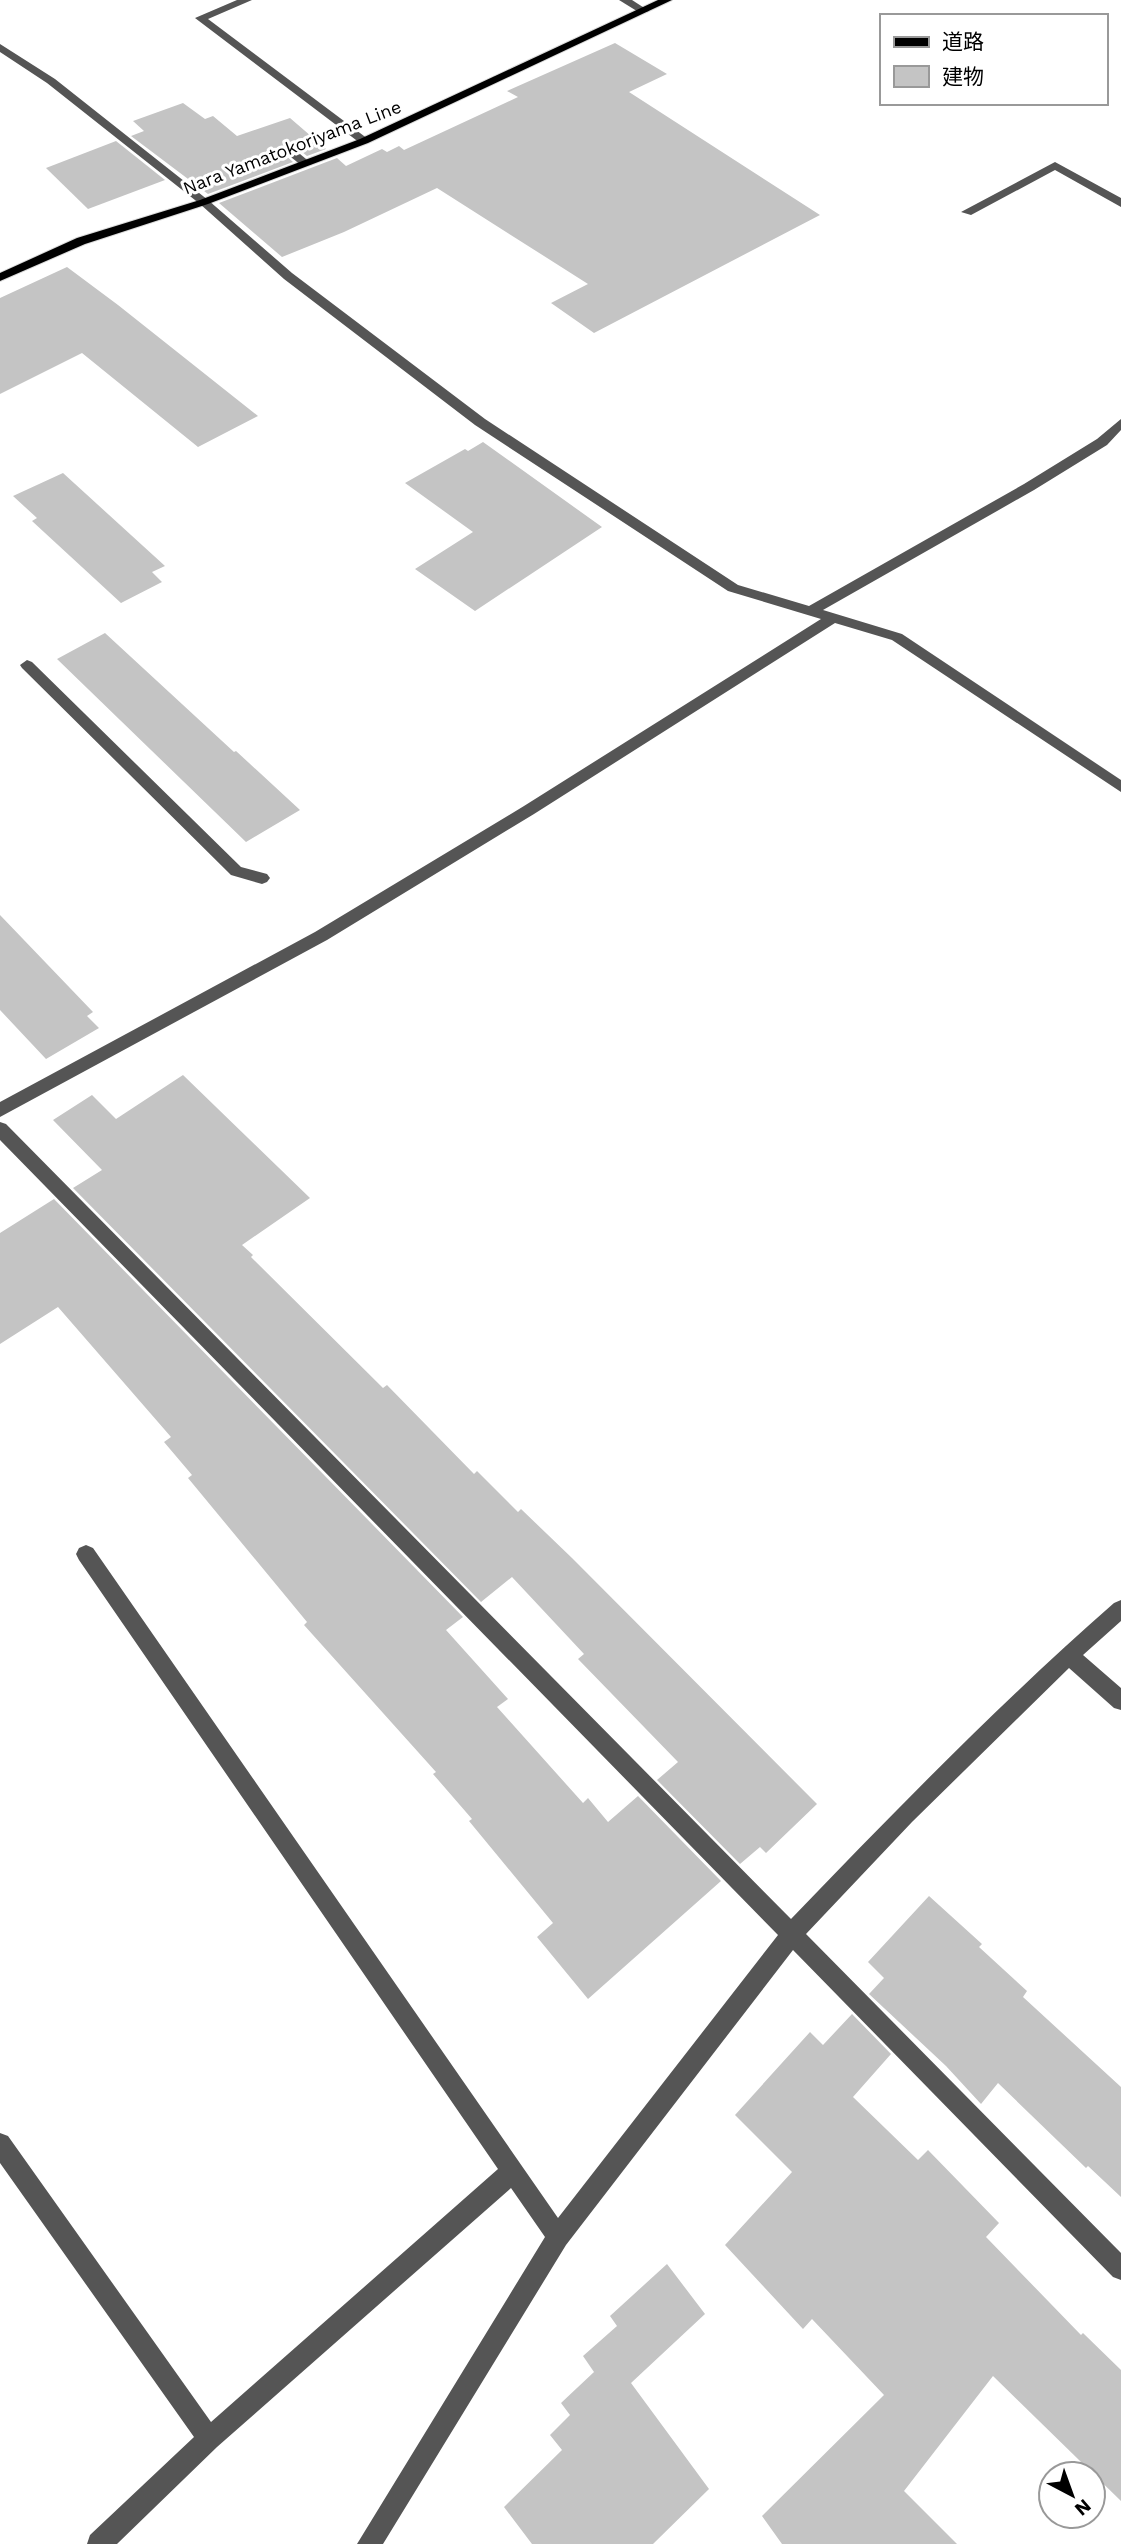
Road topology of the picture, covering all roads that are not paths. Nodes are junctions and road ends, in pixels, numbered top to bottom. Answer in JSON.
{"nodes":[{"id":1,"x":247,"y":0,"type":"edge"},
{"id":2,"x":624,"y":0,"type":"edge"},
{"id":3,"x":667,"y":0,"type":"edge"},
{"id":4,"x":645,"y":11,"type":"junction"},
{"id":5,"x":0,"y":47,"type":"edge"},
{"id":6,"x":364,"y":141,"type":"junction"},
{"id":7,"x":290,"y":151,"type":"dead end"},
{"id":8,"x":306,"y":164,"type":"junction"},
{"id":9,"x":204,"y":202,"type":"junction"},
{"id":10,"x":1121,"y":203,"type":"edge"},
{"id":11,"x":967,"y":212,"type":"dead end"},
{"id":12,"x":0,"y":277,"type":"edge"},
{"id":13,"x":1121,"y":423,"type":"edge"},
{"id":14,"x":811,"y":610,"type":"junction"},
{"id":15,"x":835,"y":617,"type":"junction"},
{"id":16,"x":27,"y":665,"type":"dead end"},
{"id":17,"x":1121,"y":787,"type":"edge"},
{"id":18,"x":262,"y":878,"type":"dead end"},
{"id":19,"x":0,"y":1110,"type":"edge"},
{"id":20,"x":0,"y":1129,"type":"edge"},
{"id":21,"x":86,"y":1554,"type":"dead end"},
{"id":22,"x":1121,"y":1609,"type":"edge"},
{"id":23,"x":1069,"y":1655,"type":"junction"},
{"id":24,"x":1121,"y":1701,"type":"edge"},
{"id":25,"x":793,"y":1933,"type":"junction"},
{"id":26,"x":0,"y":2144,"type":"edge"},
{"id":27,"x":512,"y":2172,"type":"junction"},
{"id":28,"x":558,"y":2237,"type":"junction"},
{"id":29,"x":1121,"y":2269,"type":"edge"},
{"id":30,"x":208,"y":2439,"type":"junction"},
{"id":31,"x":99,"y":2544,"type":"edge"},
{"id":32,"x":369,"y":2544,"type":"edge"}],
"edges":[{"from":1,"to":6,"type":"street"},
{"from":2,"to":4,"type":"street"},
{"from":3,"to":4,"type":"main road","name":"Nara Yamatokoriyama Line"},
{"from":4,"to":6,"type":"main road","name":"Nara Yamatokoriyama Line"},
{"from":5,"to":9,"type":"street"},
{"from":6,"to":8,"type":"main road","name":"Nara Yamatokoriyama Line"},
{"from":7,"to":8,"type":"street"},
{"from":8,"to":9,"type":"main road","name":"Nara Yamatokoriyama Line"},
{"from":9,"to":12,"type":"main road","name":"Nara Yamatokoriyama Line"},
{"from":9,"to":14,"type":"street"},
{"from":10,"to":11,"type":"street"},
{"from":13,"to":14,"type":"street"},
{"from":14,"to":15,"type":"street"},
{"from":15,"to":17,"type":"street"},
{"from":15,"to":19,"type":"street"},
{"from":16,"to":18,"type":"street"},
{"from":20,"to":25,"type":"street"},
{"from":21,"to":27,"type":"street"},
{"from":22,"to":23,"type":"street"},
{"from":23,"to":24,"type":"street"},
{"from":23,"to":25,"type":"street"},
{"from":25,"to":28,"type":"street"},
{"from":25,"to":29,"type":"street"},
{"from":26,"to":30,"type":"street"},
{"from":27,"to":28,"type":"street"},
{"from":27,"to":30,"type":"street"},
{"from":28,"to":32,"type":"street"},
{"from":30,"to":31,"type":"street"}]}
